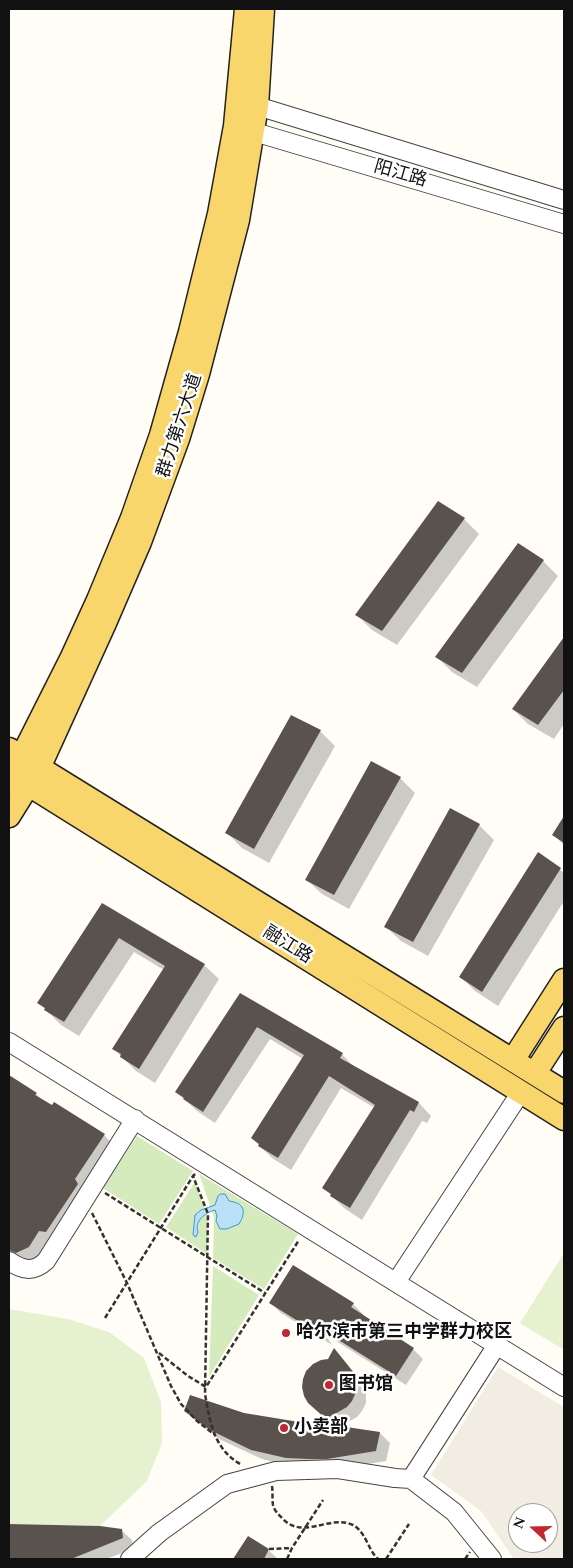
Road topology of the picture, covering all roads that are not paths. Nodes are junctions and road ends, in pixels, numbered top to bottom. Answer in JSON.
{"nodes":[{"id":1,"x":246,"y":9,"type":"edge"},
{"id":2,"x":263,"y":9,"type":"edge"},
{"id":3,"x":248,"y":103,"type":"junction"},
{"id":4,"x":245,"y":129,"type":"junction"},
{"id":5,"x":564,"y":200,"type":"edge"},
{"id":6,"x":564,"y":224,"type":"edge"},
{"id":7,"x":19,"y":770,"type":"edge"},
{"id":8,"x":9,"y":816,"type":"edge"},
{"id":9,"x":564,"y":980,"type":"edge"},
{"id":10,"x":564,"y":1028,"type":"edge"},
{"id":11,"x":9,"y":1042,"type":"edge"},
{"id":12,"x":513,"y":1060,"type":"junction"},
{"id":13,"x":535,"y":1073,"type":"junction"},
{"id":14,"x":521,"y":1092,"type":"junction"},
{"id":15,"x":564,"y":1092,"type":"edge"},
{"id":16,"x":135,"y":1119,"type":"junction"},
{"id":17,"x":564,"y":1120,"type":"edge"},
{"id":18,"x":9,"y":1261,"type":"edge"},
{"id":19,"x":396,"y":1282,"type":"junction"},
{"id":20,"x":497,"y":1345,"type":"junction"},
{"id":21,"x":564,"y":1387,"type":"edge"},
{"id":22,"x":411,"y":1479,"type":"junction"},
{"id":23,"x":130,"y":1559,"type":"edge"},
{"id":24,"x":492,"y":1559,"type":"edge"}],
"edges":[{"from":1,"to":3,"type":"main road","name":"群力第六大道"},
{"from":2,"to":3,"type":"main road","name":"群力第六大道"},
{"from":3,"to":4,"type":"main road","name":"群力第六大道"},
{"from":3,"to":5,"type":"street","name":"阳江路"},
{"from":4,"to":6,"type":"street","name":"阳江路"},
{"from":4,"to":7,"type":"main road","name":"群力第六大道"},
{"from":7,"to":8,"type":"main road","name":"群力第六大道"},
{"from":7,"to":12,"type":"main road","name":"融江路"},
{"from":7,"to":14,"type":"main road","name":"融江路"},
{"from":9,"to":12,"type":"main road"},
{"from":10,"to":13,"type":"main road"},
{"from":11,"to":16,"type":"street"},
{"from":12,"to":13,"type":"main road","name":"融江路"},
{"from":13,"to":15,"type":"main road","name":"融江路"},
{"from":14,"to":17,"type":"main road","name":"融江路"},
{"from":14,"to":19,"type":"street"},
{"from":16,"to":18,"type":"street"},
{"from":16,"to":19,"type":"street"},
{"from":19,"to":20,"type":"street"},
{"from":20,"to":21,"type":"street"},
{"from":20,"to":22,"type":"street"},
{"from":22,"to":23,"type":"street"},
{"from":22,"to":24,"type":"street"}]}
